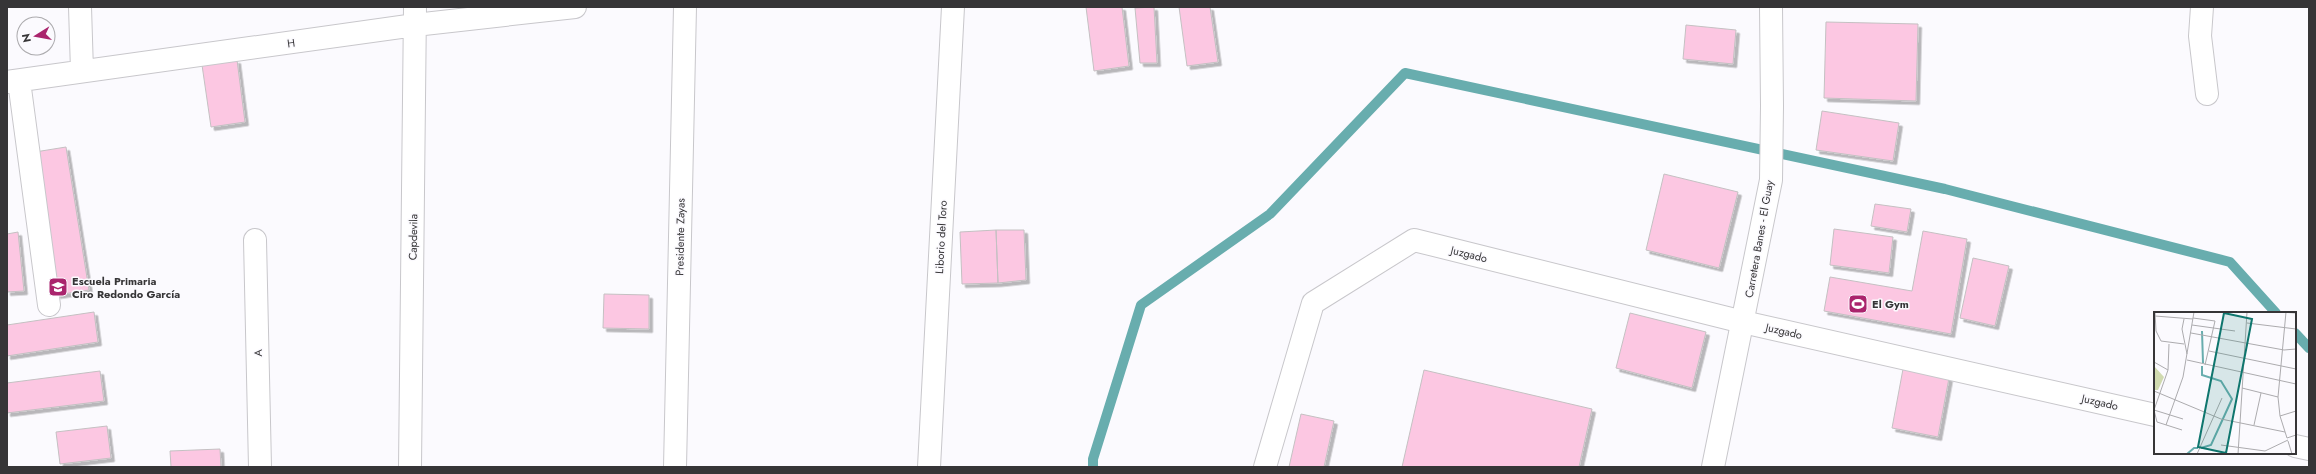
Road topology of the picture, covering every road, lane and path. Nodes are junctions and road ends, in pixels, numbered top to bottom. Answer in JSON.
{"nodes":[{"id":1,"x":80,"y":7,"type":"edge"},
{"id":2,"x":576,"y":7,"type":"edge"},
{"id":3,"x":685,"y":7,"type":"edge"},
{"id":4,"x":953,"y":7,"type":"edge"},
{"id":5,"x":1771,"y":7,"type":"edge"},
{"id":6,"x":2202,"y":7,"type":"edge"},
{"id":7,"x":415,"y":16,"type":"edge"},
{"id":8,"x":82,"y":71,"type":"junction"},
{"id":9,"x":13,"y":82,"type":"edge"},
{"id":10,"x":2207,"y":94,"type":"dead end"},
{"id":11,"x":255,"y":240,"type":"dead end"},
{"id":12,"x":49,"y":306,"type":"dead end"},
{"id":13,"x":1743,"y":322,"type":"junction"},
{"id":14,"x":2154,"y":414,"type":"edge"},
{"id":15,"x":2296,"y":446,"type":"edge"},
{"id":16,"x":2309,"y":449,"type":"edge"},
{"id":17,"x":260,"y":467,"type":"edge"},
{"id":18,"x":410,"y":467,"type":"edge"},
{"id":19,"x":675,"y":467,"type":"edge"},
{"id":20,"x":929,"y":467,"type":"edge"},
{"id":21,"x":1265,"y":467,"type":"edge"},
{"id":22,"x":1714,"y":467,"type":"edge"}],
"edges":[{"from":1,"to":8,"type":"street"},
{"from":2,"to":7,"type":"street","name":"H"},
{"from":3,"to":19,"type":"street","name":"Presidente Zayas"},
{"from":4,"to":20,"type":"street","name":"Liborio del Toro"},
{"from":5,"to":13,"type":"street","name":"Carretera Banes - El Guay"},
{"from":6,"to":10,"type":"street"},
{"from":7,"to":8,"type":"street","name":"H"},
{"from":7,"to":18,"type":"street","name":"Capdevila"},
{"from":8,"to":9,"type":"street","name":"H"},
{"from":9,"to":12,"type":"street"},
{"from":11,"to":17,"type":"street","name":"A"},
{"from":13,"to":14,"type":"street","name":"Juzgado"},
{"from":13,"to":21,"type":"street","name":"Juzgado"},
{"from":13,"to":22,"type":"street","name":"Carretera Banes - El Guay"},
{"from":15,"to":16,"type":"street"}]}
